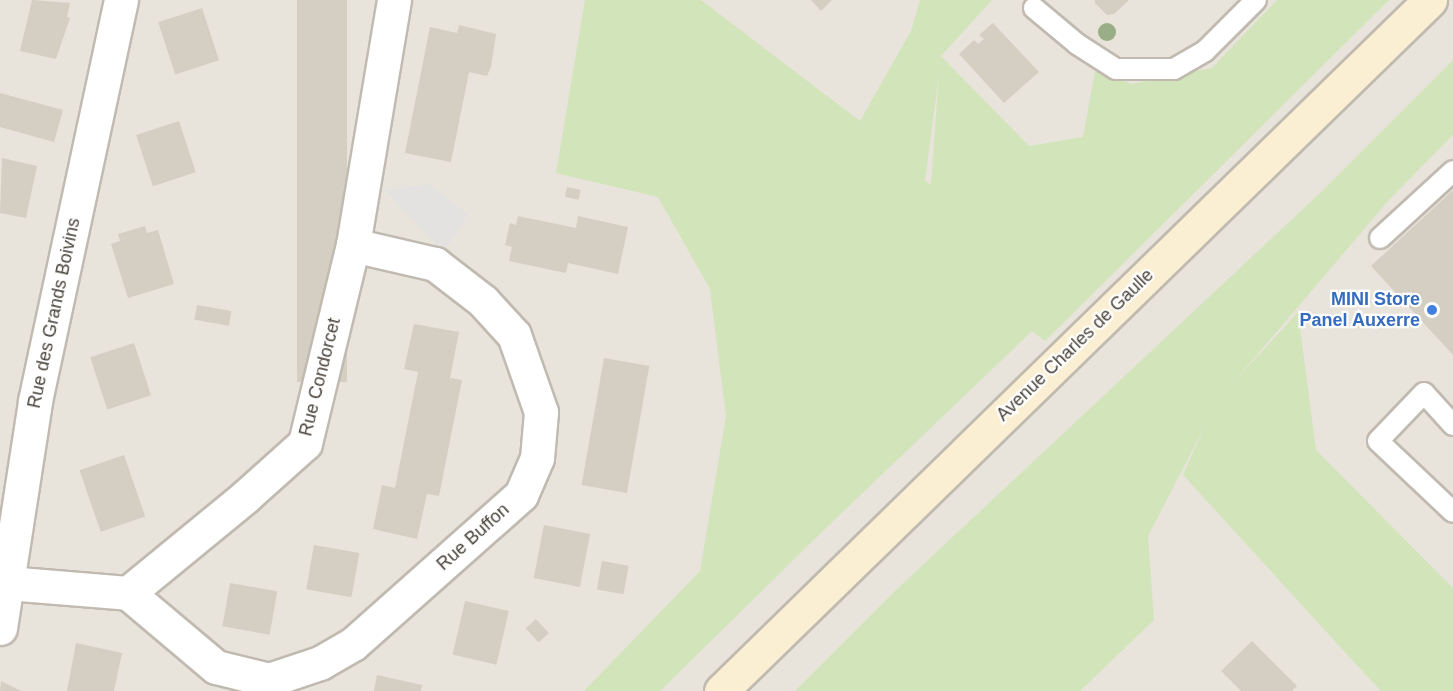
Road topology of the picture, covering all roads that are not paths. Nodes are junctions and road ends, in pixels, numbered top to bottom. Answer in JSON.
{"nodes":[{"id":1,"x":121,"y":0,"type":"edge"},
{"id":2,"x":394,"y":0,"type":"edge"},
{"id":3,"x":1256,"y":0,"type":"edge"},
{"id":4,"x":1430,"y":0,"type":"edge"},
{"id":5,"x":1034,"y":8,"type":"dead end"},
{"id":6,"x":1453,"y":171,"type":"edge"},
{"id":7,"x":1380,"y":238,"type":"dead end"},
{"id":8,"x":353,"y":244,"type":"junction"},
{"id":9,"x":1453,"y":425,"type":"edge"},
{"id":10,"x":1453,"y":512,"type":"edge"},
{"id":11,"x":7,"y":583,"type":"junction"},
{"id":12,"x":128,"y":593,"type":"junction"},
{"id":13,"x":0,"y":628,"type":"edge"},
{"id":14,"x":721,"y":691,"type":"edge"}],
"edges":[{"from":1,"to":11,"type":"street","name":"Rue des Grands Boivins"},
{"from":2,"to":8,"type":"street","name":"Rue Condorcet"},
{"from":3,"to":5,"type":"lane"},
{"from":4,"to":14,"type":"main road","name":"Avenue Charles de Gaulle"},
{"from":6,"to":7,"type":"lane"},
{"from":8,"to":12,"type":"street","name":"Rue Condorcet"},
{"from":8,"to":12,"type":"street","name":"Rue Buffon"},
{"from":9,"to":10,"type":"lane"},
{"from":11,"to":12,"type":"street"},
{"from":11,"to":13,"type":"street","name":"Rue des Grands Boivins"}]}
